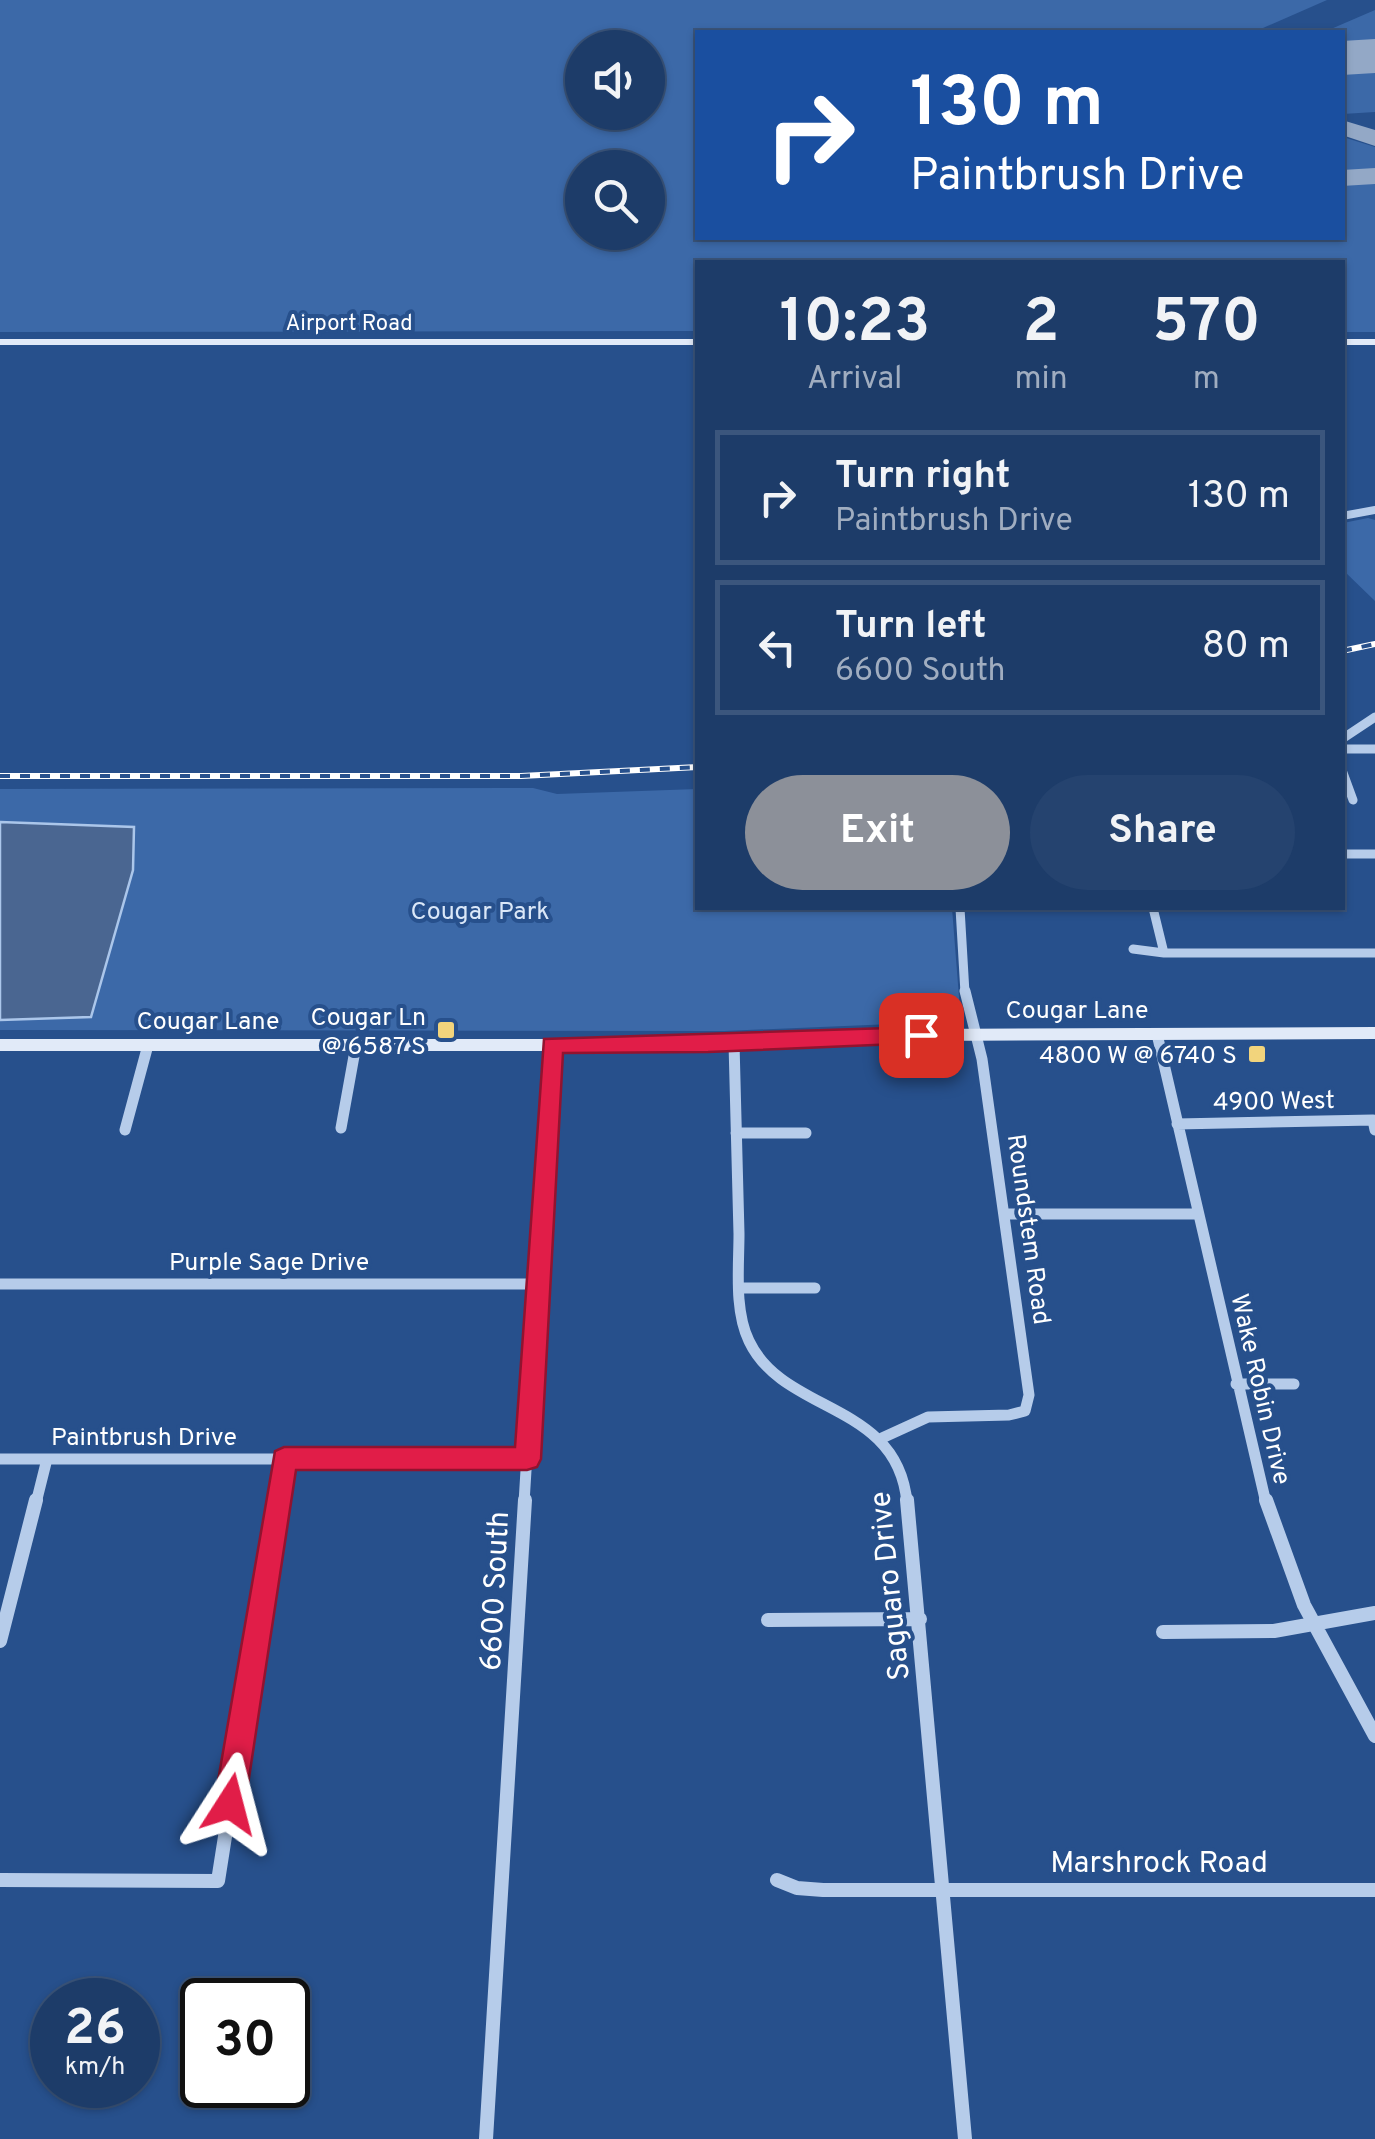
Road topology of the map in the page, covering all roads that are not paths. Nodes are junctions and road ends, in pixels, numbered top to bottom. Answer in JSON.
{"nodes":[{"id":1,"x":0,"y":342,"type":"edge"},
{"id":2,"x":695,"y":342,"type":"edge"},
{"id":3,"x":1345,"y":342,"type":"edge"},
{"id":4,"x":1375,"y":342,"type":"edge"},
{"id":5,"x":1375,"y":510,"type":"edge"},
{"id":6,"x":1345,"y":515,"type":"edge"},
{"id":7,"x":1375,"y":717,"type":"edge"},
{"id":8,"x":1345,"y":737,"type":"edge"},
{"id":9,"x":1345,"y":749,"type":"edge"},
{"id":10,"x":1375,"y":749,"type":"edge"},
{"id":11,"x":1345,"y":778,"type":"edge"},
{"id":12,"x":1353,"y":800,"type":"dead end"},
{"id":13,"x":1345,"y":854,"type":"edge"},
{"id":14,"x":1375,"y":854,"type":"edge"},
{"id":15,"x":960,"y":910,"type":"edge"},
{"id":16,"x":1153,"y":910,"type":"edge"},
{"id":17,"x":1132,"y":949,"type":"dead end"},
{"id":18,"x":1375,"y":953,"type":"edge"},
{"id":19,"x":1164,"y":954,"type":"junction"},
{"id":20,"x":1375,"y":1033,"type":"edge"},
{"id":21,"x":974,"y":1034,"type":"junction"},
{"id":22,"x":1156,"y":1034,"type":"junction"},
{"id":23,"x":734,"y":1043,"type":"junction"},
{"id":24,"x":0,"y":1045,"type":"edge"},
{"id":25,"x":148,"y":1045,"type":"junction"},
{"id":26,"x":356,"y":1045,"type":"junction"},
{"id":27,"x":552,"y":1045,"type":"junction"},
{"id":28,"x":1177,"y":1124,"type":"junction"},
{"id":29,"x":1374,"y":1125,"type":"edge"},
{"id":30,"x":341,"y":1128,"type":"dead end"},
{"id":31,"x":126,"y":1130,"type":"dead end"},
{"id":32,"x":736,"y":1133,"type":"junction"},
{"id":33,"x":806,"y":1133,"type":"dead end"},
{"id":34,"x":1004,"y":1214,"type":"junction"},
{"id":35,"x":1198,"y":1214,"type":"junction"},
{"id":36,"x":0,"y":1284,"type":"edge"},
{"id":37,"x":538,"y":1284,"type":"junction"},
{"id":38,"x":740,"y":1288,"type":"junction"},
{"id":39,"x":815,"y":1288,"type":"dead end"},
{"id":40,"x":1236,"y":1384,"type":"junction"},
{"id":41,"x":1294,"y":1384,"type":"dead end"},
{"id":42,"x":882,"y":1438,"type":"junction"},
{"id":43,"x":0,"y":1459,"type":"edge"},
{"id":44,"x":47,"y":1459,"type":"junction"},
{"id":45,"x":284,"y":1459,"type":"junction"},
{"id":46,"x":527,"y":1459,"type":"junction"},
{"id":47,"x":1375,"y":1614,"type":"edge"},
{"id":48,"x":920,"y":1619,"type":"junction"},
{"id":49,"x":768,"y":1620,"type":"dead end"},
{"id":50,"x":1314,"y":1625,"type":"junction"},
{"id":51,"x":1163,"y":1632,"type":"dead end"},
{"id":52,"x":0,"y":1641,"type":"edge"},
{"id":53,"x":1375,"y":1736,"type":"edge"},
{"id":54,"x":0,"y":1880,"type":"edge"},
{"id":55,"x":777,"y":1880,"type":"dead end"},
{"id":56,"x":943,"y":1890,"type":"junction"},
{"id":57,"x":1375,"y":1890,"type":"edge"},
{"id":58,"x":486,"y":2139,"type":"edge"},
{"id":59,"x":965,"y":2139,"type":"edge"}],
"edges":[{"from":1,"to":2,"type":"main road","name":"Airport Road"},
{"from":3,"to":4,"type":"main road"},
{"from":5,"to":6,"type":"street"},
{"from":7,"to":8,"type":"street"},
{"from":9,"to":10,"type":"street"},
{"from":11,"to":12,"type":"street"},
{"from":13,"to":14,"type":"street"},
{"from":15,"to":21,"type":"street","name":"Roundstem Road"},
{"from":16,"to":19,"type":"street"},
{"from":17,"to":19,"type":"street"},
{"from":18,"to":19,"type":"street"},
{"from":20,"to":22,"type":"main road","name":"Cougar Lane"},
{"from":21,"to":22,"type":"main road","name":"Cougar Lane"},
{"from":21,"to":23,"type":"main road","name":"Cougar Lane"},
{"from":21,"to":34,"type":"street","name":"Roundstem Road"},
{"from":22,"to":28,"type":"street","name":"Wake Robin Drive"},
{"from":23,"to":27,"type":"main road","name":"Cougar Lane"},
{"from":23,"to":32,"type":"street","name":"Saguaro Drive"},
{"from":24,"to":25,"type":"main road","name":"Cougar Lane"},
{"from":25,"to":26,"type":"main road","name":"Cougar Lane"},
{"from":25,"to":31,"type":"street"},
{"from":26,"to":27,"type":"main road","name":"Cougar Lane"},
{"from":26,"to":30,"type":"street"},
{"from":27,"to":37,"type":"street","name":"6600 South"},
{"from":28,"to":29,"type":"street","name":"4900 West"},
{"from":28,"to":35,"type":"street","name":"Wake Robin Drive"},
{"from":32,"to":33,"type":"street"},
{"from":32,"to":38,"type":"street","name":"Saguaro Drive"},
{"from":34,"to":35,"type":"street"},
{"from":34,"to":42,"type":"street","name":"Roundstem Road"},
{"from":35,"to":40,"type":"street","name":"Wake Robin Drive"},
{"from":36,"to":37,"type":"street","name":"Purple Sage Drive"},
{"from":37,"to":46,"type":"street","name":"6600 South"},
{"from":38,"to":39,"type":"street"},
{"from":38,"to":42,"type":"street","name":"Saguaro Drive"},
{"from":40,"to":41,"type":"street"},
{"from":40,"to":50,"type":"street","name":"Wake Robin Drive"},
{"from":42,"to":48,"type":"street","name":"Saguaro Drive"},
{"from":43,"to":44,"type":"street","name":"Paintbrush Drive"},
{"from":44,"to":45,"type":"street","name":"Paintbrush Drive"},
{"from":44,"to":52,"type":"street"},
{"from":45,"to":46,"type":"street","name":"Paintbrush Drive"},
{"from":45,"to":54,"type":"street"},
{"from":46,"to":58,"type":"street","name":"6600 South"},
{"from":47,"to":50,"type":"street"},
{"from":48,"to":49,"type":"street"},
{"from":48,"to":56,"type":"street","name":"Saguaro Drive"},
{"from":50,"to":51,"type":"street"},
{"from":50,"to":53,"type":"street","name":"Wake Robin Drive"},
{"from":55,"to":56,"type":"street","name":"Marshrock Road"},
{"from":56,"to":57,"type":"street","name":"Marshrock Road"},
{"from":56,"to":59,"type":"street","name":"Saguaro Drive"}]}
